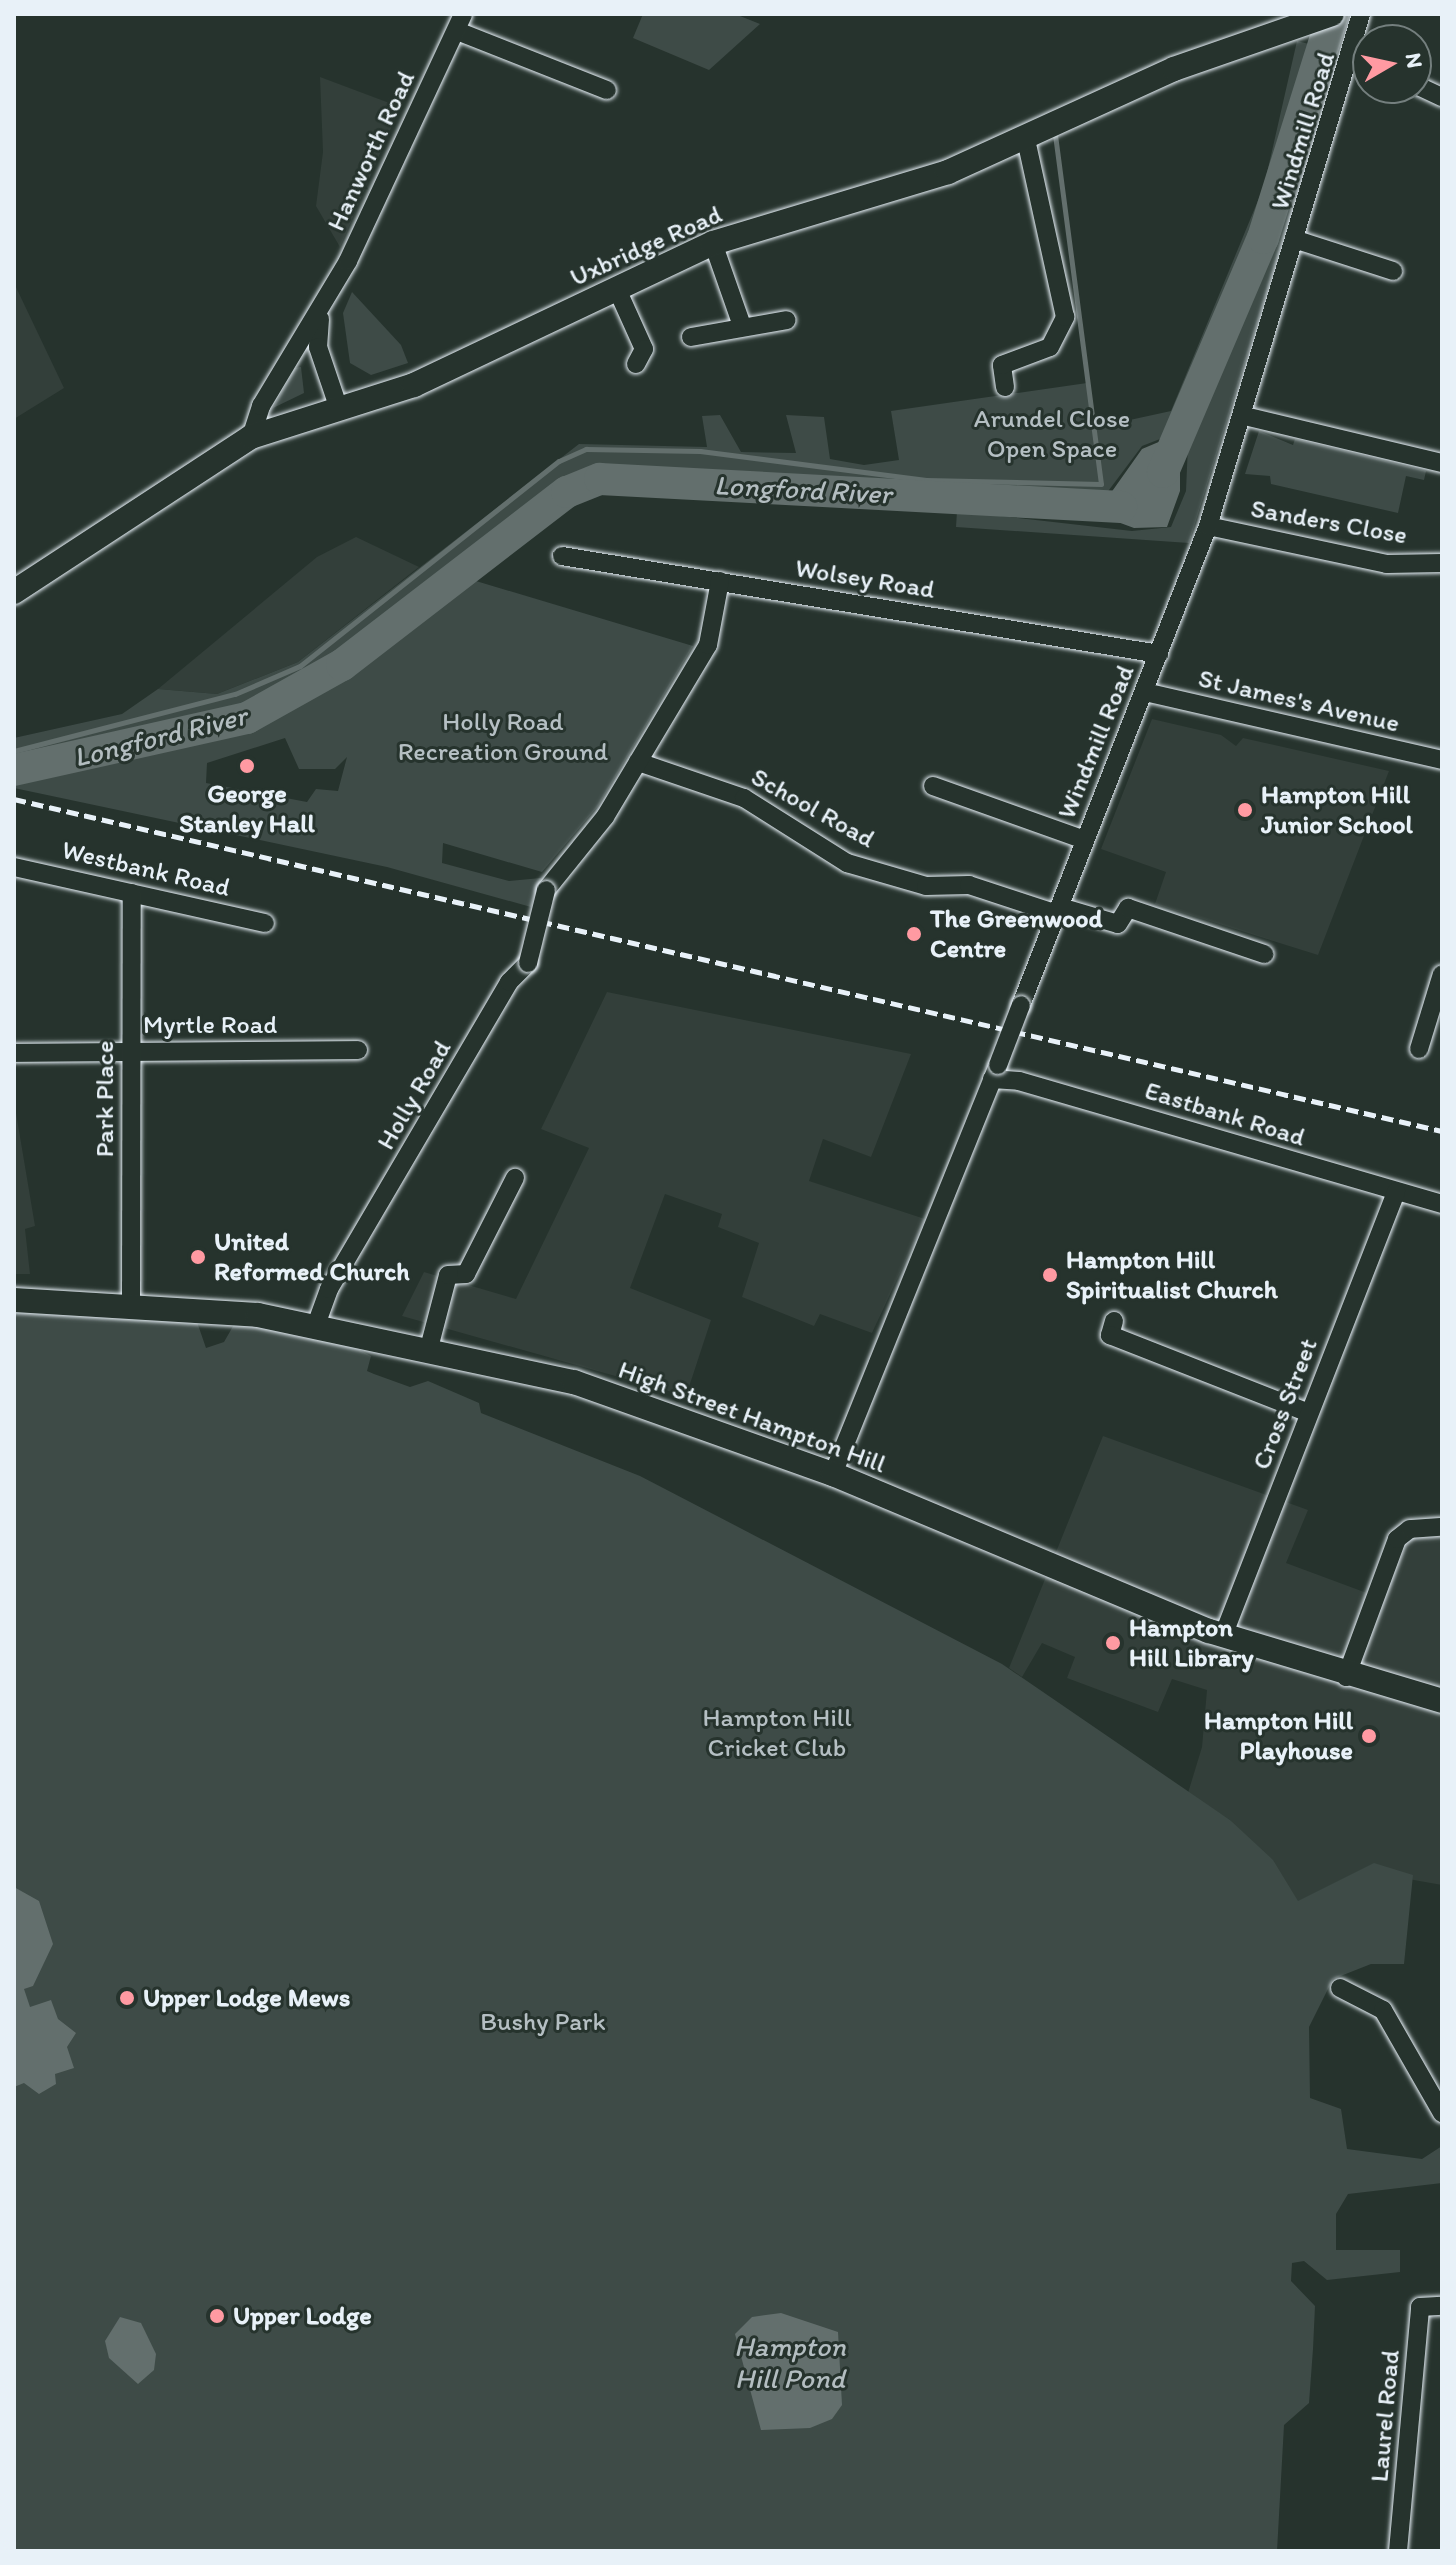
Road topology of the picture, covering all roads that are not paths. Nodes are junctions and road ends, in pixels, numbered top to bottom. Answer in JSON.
{"nodes":[{"id":1,"x":1332,"y":14,"type":"edge"},
{"id":2,"x":460,"y":22,"type":"edge"},
{"id":3,"x":1352,"y":85,"type":"edge"},
{"id":4,"x":607,"y":90,"type":"dead end"},
{"id":5,"x":1026,"y":139,"type":"junction"},
{"id":6,"x":1297,"y":240,"type":"junction"},
{"id":7,"x":713,"y":243,"type":"junction"},
{"id":8,"x":1393,"y":271,"type":"dead end"},
{"id":9,"x":616,"y":287,"type":"junction"},
{"id":10,"x":323,"y":309,"type":"junction"},
{"id":11,"x":787,"y":320,"type":"dead end"},
{"id":12,"x":742,"y":326,"type":"junction"},
{"id":13,"x":691,"y":337,"type":"dead end"},
{"id":14,"x":647,"y":353,"type":"dead end"},
{"id":15,"x":1005,"y":387,"type":"dead end"},
{"id":16,"x":339,"y":409,"type":"junction"},
{"id":17,"x":1245,"y":416,"type":"junction"},
{"id":18,"x":251,"y":437,"type":"junction"},
{"id":19,"x":1442,"y":463,"type":"edge"},
{"id":20,"x":1208,"y":526,"type":"junction"},
{"id":21,"x":562,"y":556,"type":"dead end"},
{"id":22,"x":1442,"y":563,"type":"edge"},
{"id":23,"x":720,"y":581,"type":"junction"},
{"id":24,"x":14,"y":592,"type":"edge"},
{"id":25,"x":1159,"y":654,"type":"junction"},
{"id":26,"x":1145,"y":692,"type":"junction"},
{"id":27,"x":1442,"y":760,"type":"edge"},
{"id":28,"x":638,"y":762,"type":"junction"},
{"id":29,"x":933,"y":786,"type":"dead end"},
{"id":30,"x":1085,"y":840,"type":"junction"},
{"id":31,"x":14,"y":867,"type":"edge"},
{"id":32,"x":132,"y":893,"type":"junction"},
{"id":33,"x":1059,"y":910,"type":"junction"},
{"id":34,"x":265,"y":923,"type":"dead end"},
{"id":35,"x":1264,"y":954,"type":"dead end"},
{"id":36,"x":1442,"y":974,"type":"edge"},
{"id":37,"x":1419,"y":1049,"type":"dead end"},
{"id":38,"x":358,"y":1050,"type":"dead end"},
{"id":39,"x":131,"y":1051,"type":"junction"},
{"id":40,"x":14,"y":1053,"type":"edge"},
{"id":41,"x":995,"y":1072,"type":"junction"},
{"id":42,"x":515,"y":1178,"type":"dead end"},
{"id":43,"x":1396,"y":1192,"type":"junction"},
{"id":44,"x":1442,"y":1204,"type":"edge"},
{"id":45,"x":14,"y":1300,"type":"edge"},
{"id":46,"x":131,"y":1305,"type":"junction"},
{"id":47,"x":1114,"y":1321,"type":"dead end"},
{"id":48,"x":316,"y":1325,"type":"junction"},
{"id":49,"x":429,"y":1348,"type":"junction"},
{"id":50,"x":1309,"y":1413,"type":"junction"},
{"id":51,"x":833,"y":1474,"type":"junction"},
{"id":52,"x":1442,"y":1527,"type":"edge"},
{"id":53,"x":1223,"y":1636,"type":"junction"},
{"id":54,"x":1346,"y":1677,"type":"junction"},
{"id":55,"x":1442,"y":1701,"type":"edge"},
{"id":56,"x":1340,"y":1988,"type":"dead end"},
{"id":57,"x":1442,"y":2113,"type":"edge"},
{"id":58,"x":1442,"y":2306,"type":"edge"},
{"id":59,"x":1398,"y":2551,"type":"edge"}],
"edges":[{"from":1,"to":5,"type":"main road","name":"Uxbridge Road"},
{"from":2,"to":4,"type":"street"},
{"from":2,"to":10,"type":"street","name":"Hanworth Road"},
{"from":3,"to":6,"type":"street","name":"Windmill Road"},
{"from":5,"to":7,"type":"main road","name":"Uxbridge Road"},
{"from":5,"to":15,"type":"street"},
{"from":6,"to":8,"type":"street"},
{"from":6,"to":17,"type":"street","name":"Windmill Road"},
{"from":7,"to":9,"type":"main road","name":"Uxbridge Road"},
{"from":7,"to":12,"type":"street"},
{"from":9,"to":14,"type":"street"},
{"from":9,"to":16,"type":"main road","name":"Uxbridge Road"},
{"from":10,"to":16,"type":"street","name":"Hanworth Road"},
{"from":10,"to":18,"type":"street","name":"Hanworth Road"},
{"from":11,"to":12,"type":"street"},
{"from":12,"to":13,"type":"street"},
{"from":16,"to":18,"type":"main road","name":"Uxbridge Road"},
{"from":17,"to":19,"type":"street"},
{"from":17,"to":20,"type":"street","name":"Windmill Road"},
{"from":18,"to":24,"type":"main road","name":"Uxbridge Road"},
{"from":20,"to":22,"type":"street","name":"Sanders Close"},
{"from":20,"to":25,"type":"street","name":"Windmill Road"},
{"from":21,"to":23,"type":"street","name":"Wolsey Road"},
{"from":23,"to":25,"type":"street","name":"Wolsey Road"},
{"from":23,"to":28,"type":"street"},
{"from":25,"to":26,"type":"street","name":"Windmill Road"},
{"from":26,"to":27,"type":"street","name":"St James's Avenue"},
{"from":26,"to":30,"type":"street","name":"Windmill Road"},
{"from":28,"to":33,"type":"street","name":"School Road"},
{"from":28,"to":48,"type":"street","name":"Holly Road","bridge":true},
{"from":29,"to":30,"type":"street"},
{"from":30,"to":33,"type":"street","name":"Windmill Road"},
{"from":31,"to":32,"type":"street","name":"Westbank Road"},
{"from":32,"to":34,"type":"street","name":"Westbank Road"},
{"from":32,"to":39,"type":"street","name":"Park Place"},
{"from":33,"to":35,"type":"street","name":"School Road"},
{"from":33,"to":41,"type":"street","name":"Windmill Road","bridge":true},
{"from":36,"to":37,"type":"street"},
{"from":38,"to":39,"type":"street","name":"Myrtle Road"},
{"from":39,"to":40,"type":"street","name":"Myrtle Road"},
{"from":39,"to":46,"type":"street","name":"Park Place"},
{"from":41,"to":43,"type":"street","name":"Eastbank Road"},
{"from":41,"to":51,"type":"street","name":"Windmill Road"},
{"from":42,"to":49,"type":"street"},
{"from":43,"to":44,"type":"street","name":"Eastbank Road"},
{"from":43,"to":50,"type":"street","name":"Cross Street"},
{"from":45,"to":46,"type":"main road","name":"High Street Hampton Hill"},
{"from":46,"to":48,"type":"main road","name":"High Street Hampton Hill"},
{"from":47,"to":50,"type":"street"},
{"from":48,"to":49,"type":"main road","name":"High Street Hampton Hill"},
{"from":49,"to":51,"type":"main road","name":"High Street Hampton Hill"},
{"from":50,"to":53,"type":"street","name":"Cross Street"},
{"from":51,"to":53,"type":"main road","name":"High Street Hampton Hill"},
{"from":52,"to":54,"type":"street"},
{"from":53,"to":54,"type":"main road","name":"High Street Hampton Hill"},
{"from":54,"to":55,"type":"main road","name":"High Street Hampton Hill"},
{"from":56,"to":57,"type":"street"},
{"from":58,"to":59,"type":"street","name":"Laurel Road"}]}
